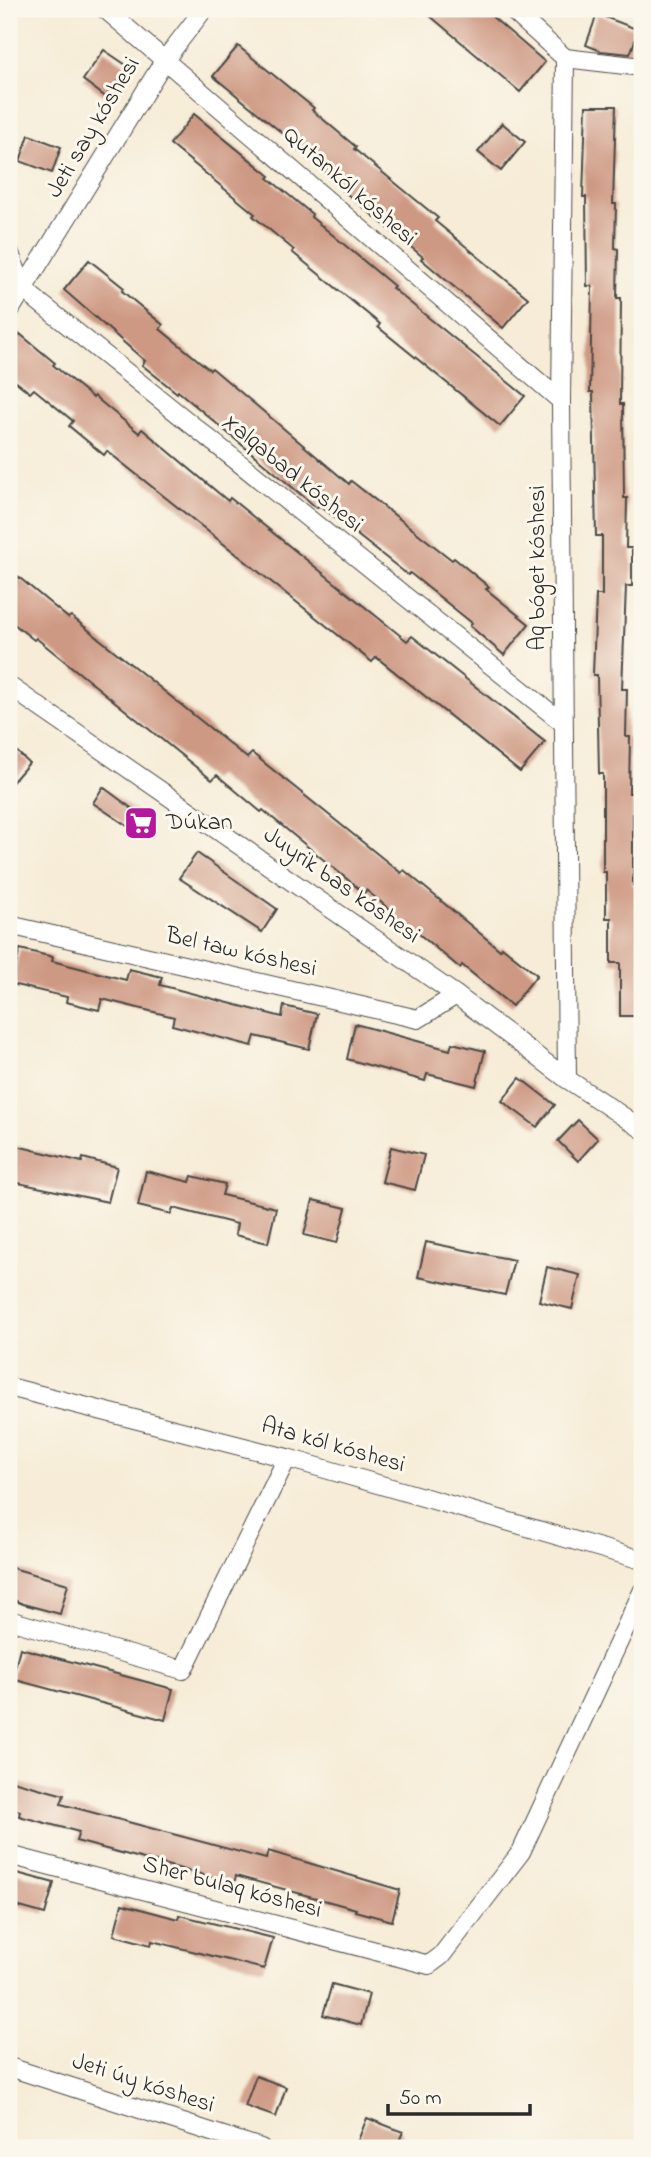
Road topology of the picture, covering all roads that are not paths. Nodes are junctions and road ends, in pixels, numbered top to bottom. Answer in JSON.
{"nodes":[{"id":1,"x":105,"y":9,"type":"edge"},
{"id":2,"x":204,"y":9,"type":"edge"},
{"id":3,"x":511,"y":9,"type":"edge"},
{"id":4,"x":565,"y":58,"type":"junction"},
{"id":5,"x":164,"y":61,"type":"junction"},
{"id":6,"x":642,"y":67,"type":"edge"},
{"id":7,"x":9,"y":251,"type":"edge"},
{"id":8,"x":24,"y":290,"type":"junction"},
{"id":9,"x":9,"y":312,"type":"edge"},
{"id":10,"x":561,"y":401,"type":"junction"},
{"id":11,"x":11,"y":691,"type":"edge"},
{"id":12,"x":563,"y":723,"type":"junction"},
{"id":13,"x":9,"y":925,"type":"edge"},
{"id":14,"x":456,"y":995,"type":"junction"},
{"id":15,"x":567,"y":1079,"type":"junction"},
{"id":16,"x":642,"y":1129,"type":"edge"},
{"id":17,"x":9,"y":1387,"type":"edge"},
{"id":18,"x":288,"y":1458,"type":"junction"},
{"id":19,"x":642,"y":1560,"type":"edge"},
{"id":20,"x":642,"y":1592,"type":"edge"},
{"id":21,"x":9,"y":1620,"type":"edge"},
{"id":22,"x":9,"y":1855,"type":"edge"},
{"id":23,"x":9,"y":2067,"type":"edge"},
{"id":24,"x":261,"y":2148,"type":"edge"}],
"edges":[{"from":1,"to":5,"type":"street","name":"Qutankól kóshesi"},
{"from":2,"to":5,"type":"street","name":"Jeti say kóshesi"},
{"from":3,"to":4,"type":"street"},
{"from":4,"to":6,"type":"street"},
{"from":4,"to":10,"type":"street","name":"Aq bóget kóshesi"},
{"from":5,"to":8,"type":"street","name":"Jeti say kóshesi"},
{"from":5,"to":10,"type":"street","name":"Qutankól kóshesi"},
{"from":7,"to":8,"type":"street"},
{"from":8,"to":9,"type":"street","name":"Jeti say kóshesi"},
{"from":8,"to":12,"type":"street","name":"Xalqabad kóshesi"},
{"from":10,"to":12,"type":"street","name":"Aq bóget kóshesi"},
{"from":11,"to":14,"type":"street","name":"Juyrik bas kóshesi"},
{"from":12,"to":15,"type":"street","name":"Aq bóget kóshesi"},
{"from":13,"to":14,"type":"street","name":"Bel taw kóshesi"},
{"from":14,"to":15,"type":"street","name":"Juyrik bas kóshesi"},
{"from":15,"to":16,"type":"street","name":"Juyrik bas kóshesi"},
{"from":17,"to":18,"type":"street","name":"Ata kól kóshesi"},
{"from":18,"to":19,"type":"street","name":"Ata kól kóshesi"},
{"from":18,"to":21,"type":"street"},
{"from":20,"to":22,"type":"street","name":"Sher bulaq kóshesi"},
{"from":23,"to":24,"type":"street","name":"Jeti úy kóshesi"}]}
